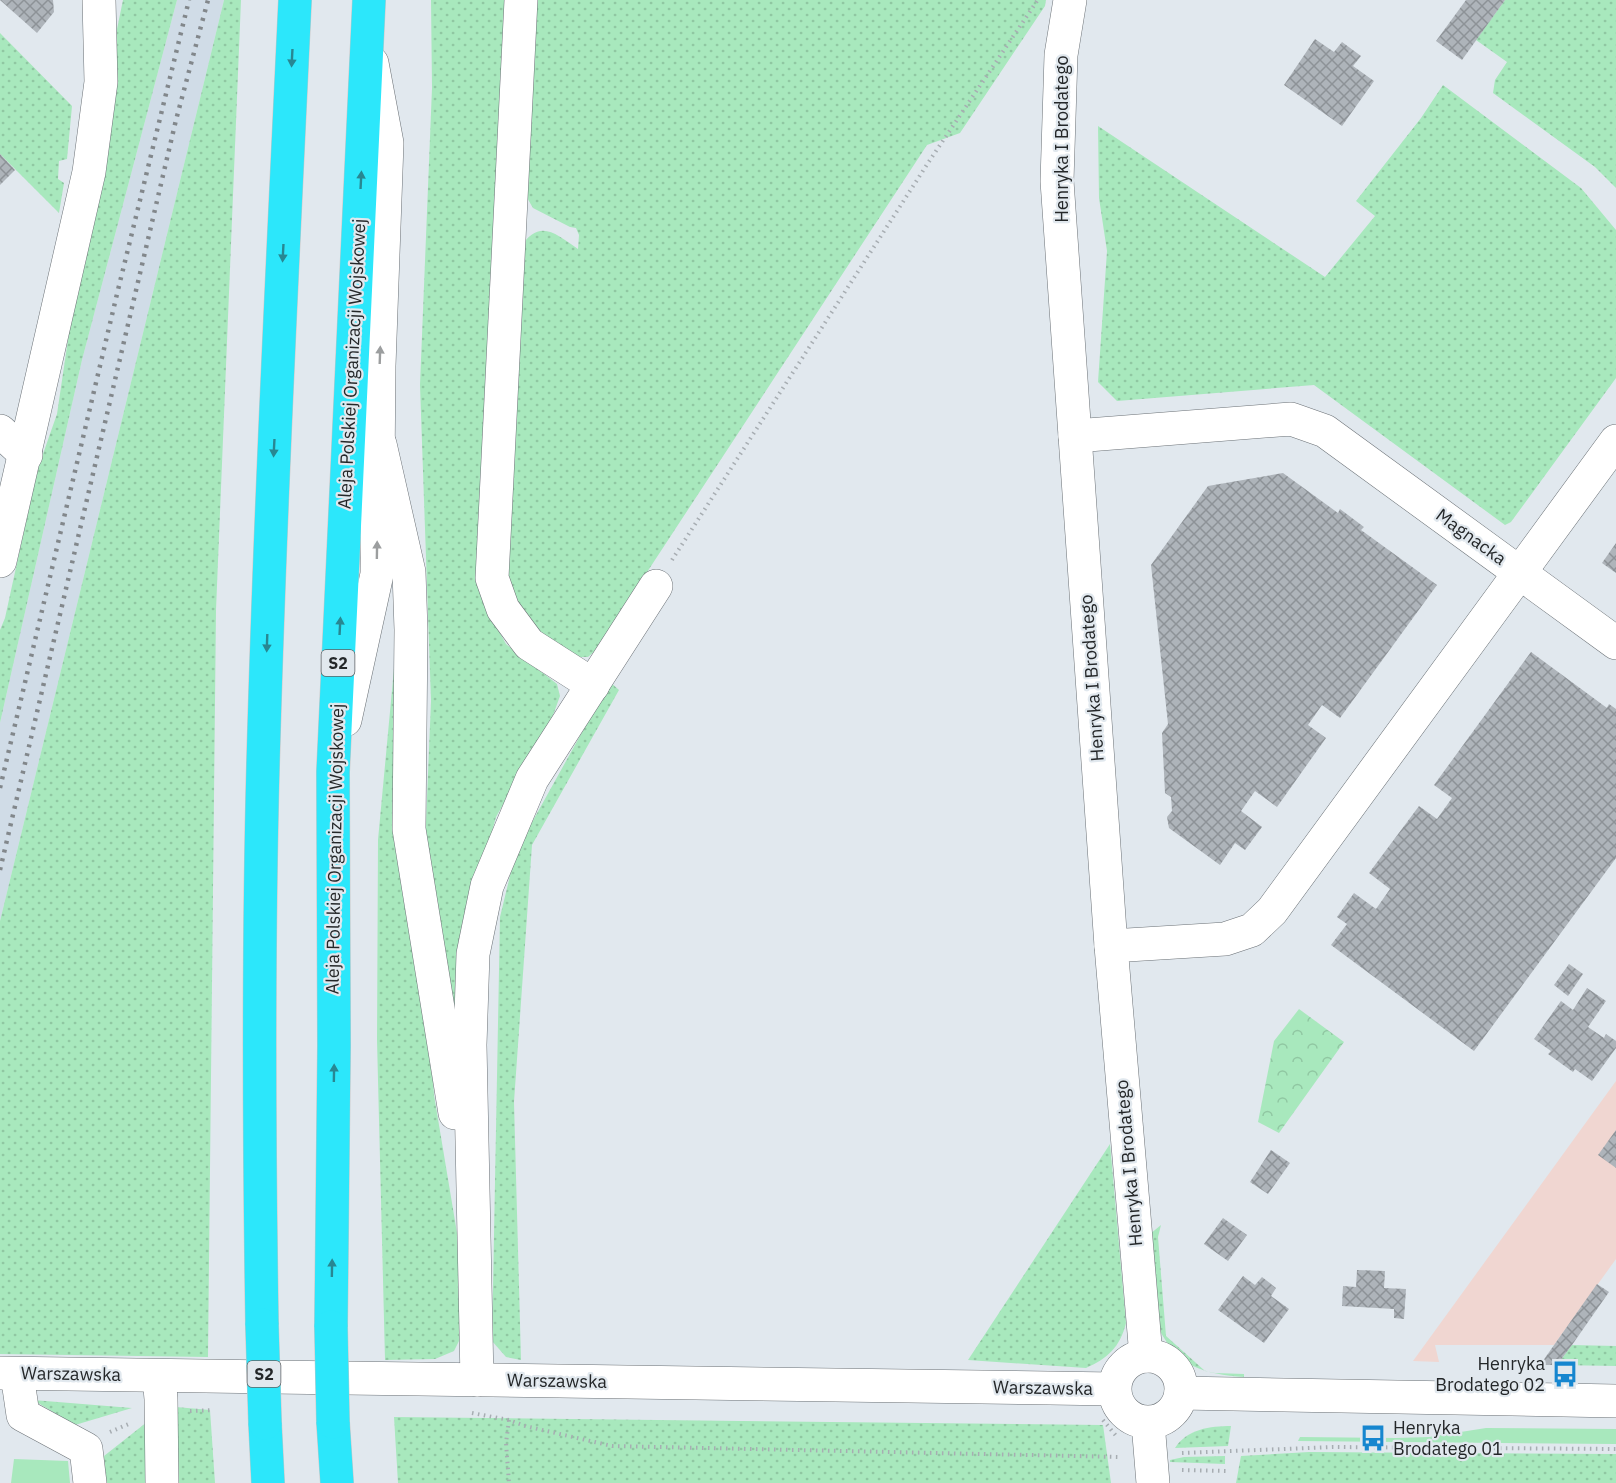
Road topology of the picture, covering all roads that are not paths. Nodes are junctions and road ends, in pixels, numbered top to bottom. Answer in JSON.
{"nodes":[{"id":1,"x":99,"y":0,"type":"edge"},
{"id":2,"x":295,"y":0,"type":"edge"},
{"id":3,"x":369,"y":0,"type":"edge"},
{"id":4,"x":521,"y":0,"type":"edge"},
{"id":5,"x":1070,"y":0,"type":"edge"},
{"id":6,"x":368,"y":40,"type":"junction"},
{"id":7,"x":0,"y":430,"type":"edge"},
{"id":8,"x":1075,"y":436,"type":"junction"},
{"id":9,"x":1616,"y":441,"type":"edge"},
{"id":10,"x":380,"y":444,"type":"junction"},
{"id":11,"x":26,"y":455,"type":"junction"},
{"id":12,"x":0,"y":561,"type":"edge"},
{"id":13,"x":1520,"y":572,"type":"junction"},
{"id":14,"x":656,"y":586,"type":"road end"},
{"id":15,"x":1616,"y":644,"type":"edge"},
{"id":16,"x":593,"y":685,"type":"junction"},
{"id":17,"x":333,"y":772,"type":"junction"},
{"id":18,"x":1111,"y":946,"type":"junction"},
{"id":19,"x":472,"y":1173,"type":"junction"},
{"id":20,"x":1146,"y":1356,"type":"junction"},
{"id":21,"x":8,"y":1373,"type":"edge"},
{"id":22,"x":159,"y":1376,"type":"junction"},
{"id":23,"x":477,"y":1380,"type":"junction"},
{"id":24,"x":1114,"y":1389,"type":"junction"},
{"id":25,"x":1181,"y":1393,"type":"junction"},
{"id":26,"x":1616,"y":1401,"type":"edge"},
{"id":27,"x":1148,"y":1423,"type":"junction"},
{"id":28,"x":1166,"y":1477,"type":"edge"},
{"id":29,"x":90,"y":1483,"type":"edge"},
{"id":30,"x":162,"y":1483,"type":"edge"},
{"id":31,"x":268,"y":1483,"type":"edge"},
{"id":32,"x":337,"y":1483,"type":"edge"}],
"edges":[{"from":1,"to":11,"type":"street"},
{"from":2,"to":31,"type":"highway","number":"S2","one_way":true,"bridge":true},
{"from":3,"to":6,"type":"highway","name":"Aleja Polskiej Organizacji Wojskowej","number":"S2"},
{"from":4,"to":16,"type":"street"},
{"from":5,"to":8,"type":"street","name":"Henryka I Brodatego"},
{"from":10,"to":6,"type":"street","one_way":true},
{"from":17,"to":6,"type":"highway","name":"Aleja Polskiej Organizacji Wojskowej","number":"S2","one_way":true},
{"from":7,"to":11,"type":"street"},
{"from":8,"to":13,"type":"street","name":"Magnacka"},
{"from":8,"to":18,"type":"street","name":"Henryka I Brodatego"},
{"from":9,"to":13,"type":"street"},
{"from":17,"to":10,"type":"street","one_way":true},
{"from":10,"to":19,"type":"street"},
{"from":11,"to":12,"type":"street"},
{"from":13,"to":15,"type":"street","name":"Magnacka"},
{"from":13,"to":18,"type":"street"},
{"from":14,"to":16,"type":"street"},
{"from":16,"to":19,"type":"street"},
{"from":32,"to":17,"type":"highway","name":"Aleja Polskiej Organizacji Wojskowej","number":"S2","one_way":true,"bridge":true},
{"from":18,"to":20,"type":"street","name":"Henryka I Brodatego"},
{"from":19,"to":23,"type":"street"},
{"from":20,"to":24,"type":"street"},
{"from":20,"to":25,"type":"street"},
{"from":21,"to":22,"type":"street","name":"Warszawska"},
{"from":21,"to":29,"type":"street"},
{"from":22,"to":23,"type":"street","name":"Warszawska"},
{"from":22,"to":30,"type":"street"},
{"from":23,"to":24,"type":"street","name":"Warszawska"},
{"from":24,"to":27,"type":"street"},
{"from":25,"to":26,"type":"street"},
{"from":25,"to":27,"type":"street"},
{"from":27,"to":28,"type":"street"}]}
